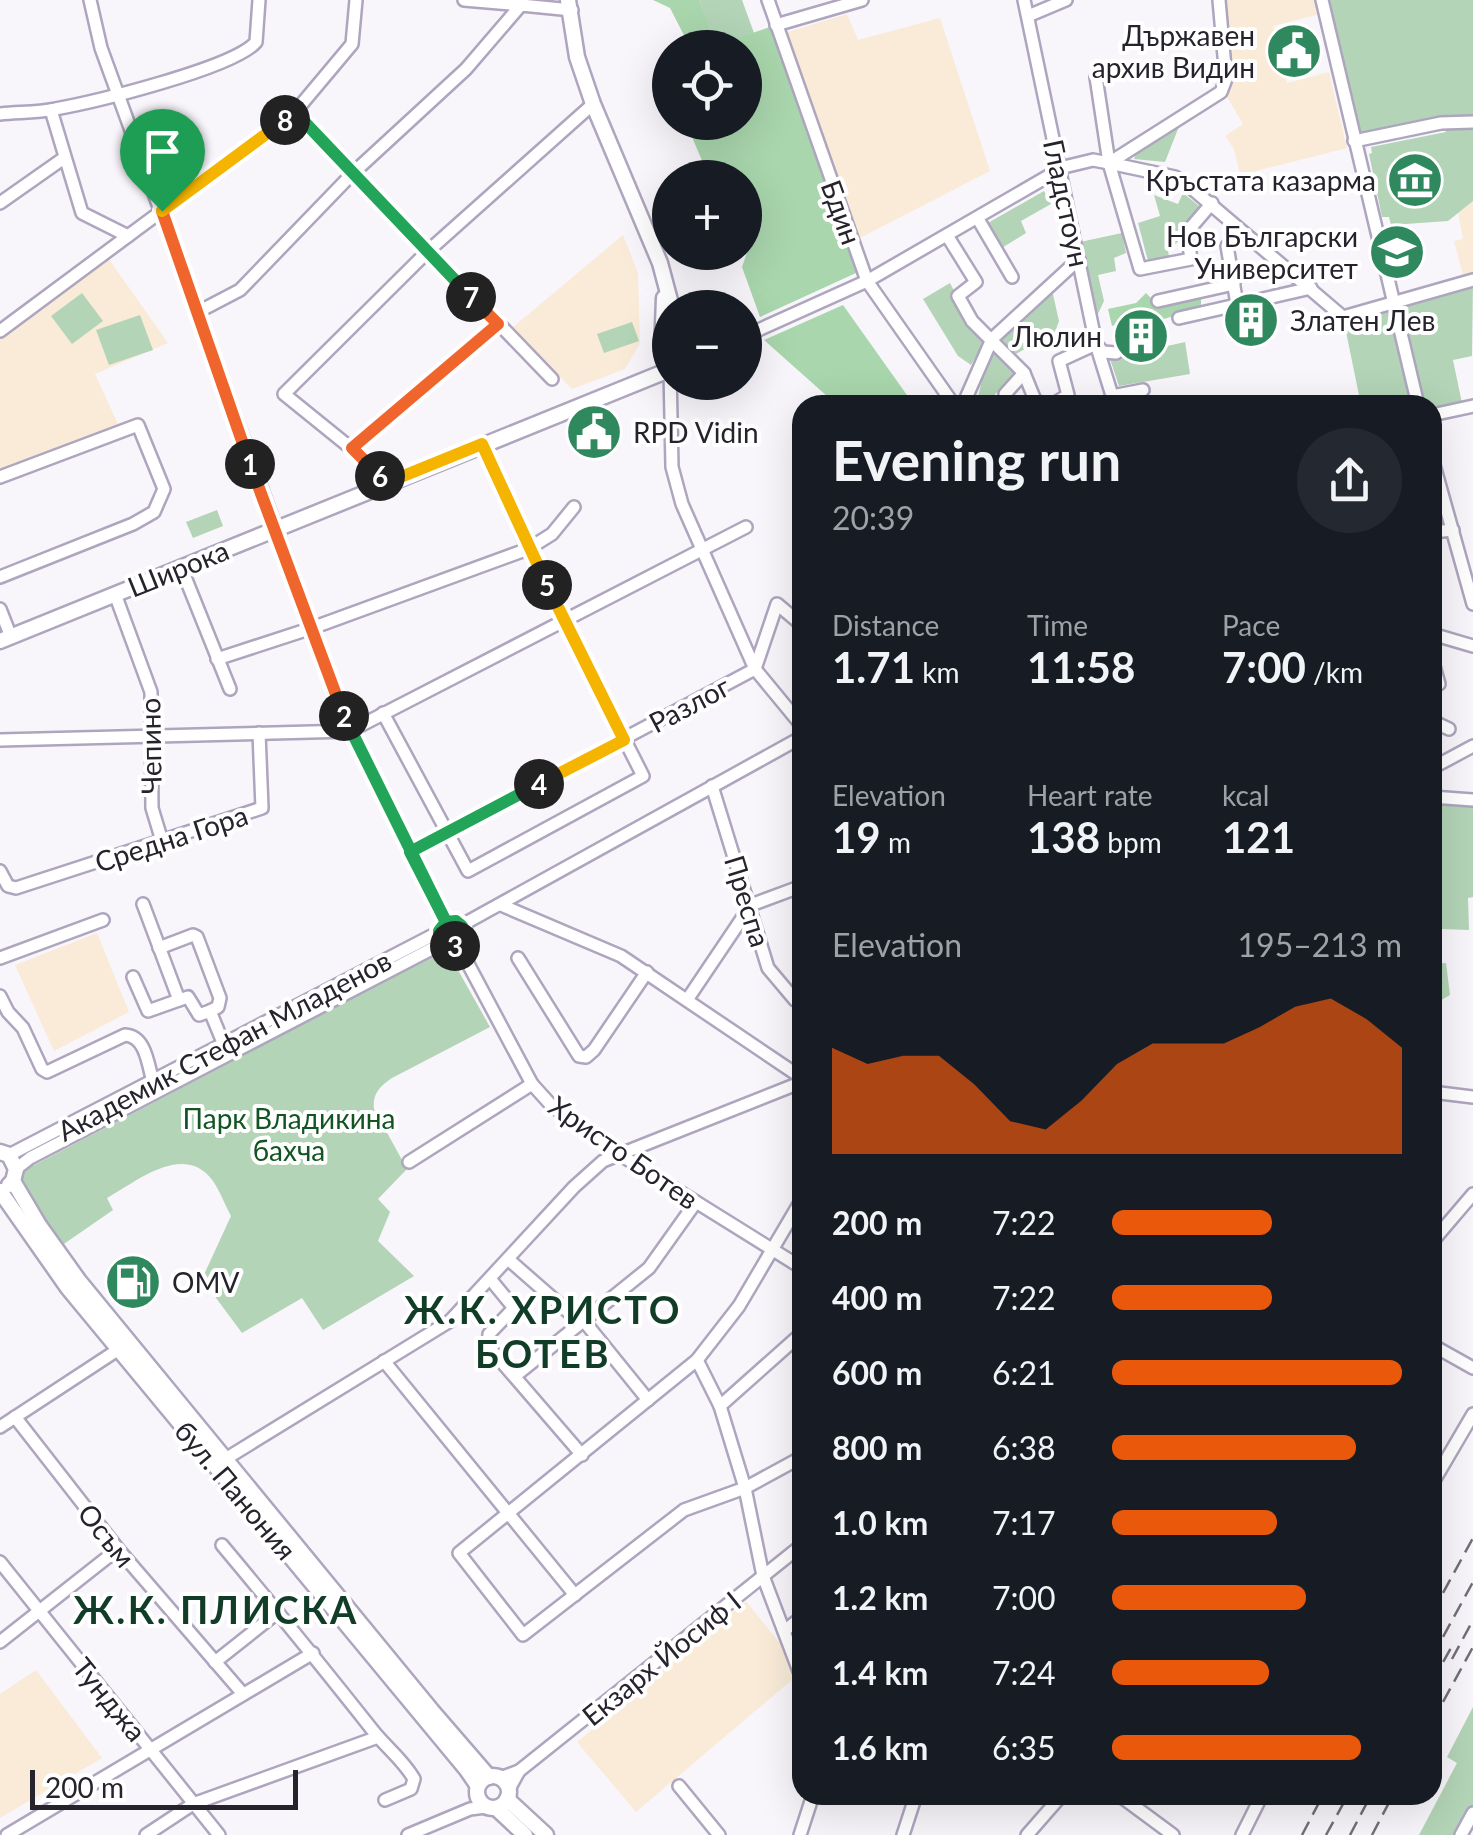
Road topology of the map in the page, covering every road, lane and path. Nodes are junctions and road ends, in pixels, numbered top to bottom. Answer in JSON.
{"nodes":[{"id":1,"x":90,"y":0,"type":"edge"},
{"id":2,"x":259,"y":0,"type":"edge"},
{"id":3,"x":356,"y":0,"type":"edge"},
{"id":4,"x":464,"y":0,"type":"edge"},
{"id":5,"x":768,"y":0,"type":"edge"},
{"id":6,"x":862,"y":0,"type":"edge"},
{"id":7,"x":1024,"y":0,"type":"edge"},
{"id":8,"x":1066,"y":0,"type":"edge"},
{"id":9,"x":1219,"y":0,"type":"edge"},
{"id":10,"x":1322,"y":0,"type":"edge"},
{"id":11,"x":572,"y":3,"type":"edge"},
{"id":12,"x":521,"y":5,"type":"junction"},
{"id":13,"x":1028,"y":16,"type":"junction"},
{"id":14,"x":776,"y":24,"type":"junction"},
{"id":15,"x":1096,"y":78,"type":"dead end"},
{"id":16,"x":117,"y":93,"type":"junction"},
{"id":17,"x":593,"y":104,"type":"junction"},
{"id":18,"x":50,"y":110,"type":"junction"},
{"id":19,"x":295,"y":112,"type":"junction"},
{"id":20,"x":0,"y":114,"type":"edge"},
{"id":21,"x":1473,"y":122,"type":"edge"},
{"id":22,"x":1354,"y":141,"type":"junction"},
{"id":23,"x":64,"y":158,"type":"junction"},
{"id":24,"x":1109,"y":163,"type":"junction"},
{"id":25,"x":1061,"y":171,"type":"junction"},
{"id":26,"x":352,"y":174,"type":"junction"},
{"id":27,"x":0,"y":203,"type":"edge"},
{"id":28,"x":1212,"y":204,"type":"junction"},
{"id":29,"x":162,"y":211,"type":"junction"},
{"id":30,"x":978,"y":219,"type":"junction"},
{"id":31,"x":128,"y":236,"type":"junction"},
{"id":32,"x":948,"y":237,"type":"junction"},
{"id":33,"x":652,"y":245,"type":"edge"},
{"id":34,"x":1227,"y":246,"type":"dead end"},
{"id":35,"x":429,"y":254,"type":"junction"},
{"id":36,"x":1079,"y":259,"type":"junction"},
{"id":37,"x":1012,"y":277,"type":"dead end"},
{"id":38,"x":1473,"y":280,"type":"edge"},
{"id":39,"x":867,"y":282,"type":"junction"},
{"id":40,"x":1234,"y":284,"type":"junction"},
{"id":41,"x":1312,"y":288,"type":"junction"},
{"id":42,"x":1158,"y":301,"type":"dead end"},
{"id":43,"x":1393,"y":303,"type":"junction"},
{"id":44,"x":1237,"y":304,"type":"junction"},
{"id":45,"x":196,"y":313,"type":"junction"},
{"id":46,"x":1179,"y":318,"type":"dead end"},
{"id":47,"x":498,"y":324,"type":"junction"},
{"id":48,"x":762,"y":328,"type":"edge"},
{"id":49,"x":1110,"y":330,"type":"dead end"},
{"id":50,"x":0,"y":331,"type":"edge"},
{"id":51,"x":992,"y":339,"type":"junction"},
{"id":52,"x":1096,"y":344,"type":"junction"},
{"id":53,"x":1116,"y":353,"type":"dead end"},
{"id":54,"x":1024,"y":373,"type":"junction"},
{"id":55,"x":652,"y":376,"type":"edge"},
{"id":56,"x":552,"y":379,"type":"dead end"},
{"id":57,"x":1143,"y":390,"type":"dead end"},
{"id":58,"x":1005,"y":394,"type":"dead end"},
{"id":59,"x":947,"y":395,"type":"edge"},
{"id":60,"x":968,"y":395,"type":"edge"},
{"id":61,"x":1033,"y":395,"type":"edge"},
{"id":62,"x":1068,"y":395,"type":"edge"},
{"id":63,"x":1111,"y":395,"type":"edge"},
{"id":64,"x":1128,"y":395,"type":"edge"},
{"id":65,"x":1416,"y":395,"type":"edge"},
{"id":66,"x":671,"y":400,"type":"edge"},
{"id":67,"x":1473,"y":406,"type":"edge"},
{"id":68,"x":1442,"y":414,"type":"edge"},
{"id":69,"x":482,"y":444,"type":"junction"},
{"id":70,"x":352,"y":448,"type":"junction"},
{"id":71,"x":0,"y":477,"type":"edge"},
{"id":72,"x":386,"y":483,"type":"junction"},
{"id":73,"x":1442,"y":493,"type":"edge"},
{"id":74,"x":574,"y":507,"type":"dead end"},
{"id":75,"x":746,"y":528,"type":"dead end"},
{"id":76,"x":274,"y":529,"type":"junction"},
{"id":77,"x":1442,"y":533,"type":"edge"},
{"id":78,"x":1454,"y":535,"type":"junction"},
{"id":79,"x":1473,"y":537,"type":"edge"},
{"id":80,"x":528,"y":548,"type":"junction"},
{"id":81,"x":703,"y":548,"type":"junction"},
{"id":82,"x":181,"y":568,"type":"junction"},
{"id":83,"x":0,"y":577,"type":"edge"},
{"id":84,"x":115,"y":594,"type":"junction"},
{"id":85,"x":1473,"y":604,"type":"edge"},
{"id":86,"x":0,"y":608,"type":"edge"},
{"id":87,"x":792,"y":617,"type":"edge"},
{"id":88,"x":564,"y":619,"type":"junction"},
{"id":89,"x":312,"y":628,"type":"junction"},
{"id":90,"x":1442,"y":637,"type":"edge"},
{"id":91,"x":6,"y":639,"type":"edge"},
{"id":92,"x":1473,"y":646,"type":"edge"},
{"id":93,"x":218,"y":658,"type":"junction"},
{"id":94,"x":755,"y":669,"type":"junction"},
{"id":95,"x":230,"y":690,"type":"dead end"},
{"id":96,"x":384,"y":713,"type":"junction"},
{"id":97,"x":792,"y":714,"type":"edge"},
{"id":98,"x":1442,"y":726,"type":"edge"},
{"id":99,"x":1449,"y":729,"type":"dead end"},
{"id":100,"x":350,"y":731,"type":"junction"},
{"id":101,"x":259,"y":733,"type":"junction"},
{"id":102,"x":154,"y":734,"type":"junction"},
{"id":103,"x":0,"y":740,"type":"edge"},
{"id":104,"x":624,"y":740,"type":"junction"},
{"id":105,"x":792,"y":742,"type":"edge"},
{"id":106,"x":1473,"y":746,"type":"edge"},
{"id":107,"x":1442,"y":763,"type":"edge"},
{"id":108,"x":712,"y":786,"type":"junction"},
{"id":109,"x":1442,"y":798,"type":"edge"},
{"id":110,"x":1473,"y":800,"type":"edge"},
{"id":111,"x":447,"y":833,"type":"junction"},
{"id":112,"x":162,"y":842,"type":"junction"},
{"id":113,"x":410,"y":852,"type":"junction"},
{"id":114,"x":0,"y":871,"type":"edge"},
{"id":115,"x":792,"y":890,"type":"edge"},
{"id":116,"x":143,"y":904,"type":"dead end"},
{"id":117,"x":502,"y":905,"type":"junction"},
{"id":118,"x":751,"y":905,"type":"junction"},
{"id":119,"x":103,"y":920,"type":"dead end"},
{"id":120,"x":462,"y":925,"type":"junction"},
{"id":121,"x":442,"y":933,"type":"junction"},
{"id":122,"x":458,"y":945,"type":"junction"},
{"id":123,"x":159,"y":948,"type":"junction"},
{"id":124,"x":0,"y":958,"type":"edge"},
{"id":125,"x":518,"y":958,"type":"dead end"},
{"id":126,"x":647,"y":972,"type":"junction"},
{"id":127,"x":133,"y":977,"type":"dead end"},
{"id":128,"x":0,"y":996,"type":"edge"},
{"id":129,"x":792,"y":996,"type":"edge"},
{"id":130,"x":179,"y":1000,"type":"junction"},
{"id":131,"x":687,"y":1000,"type":"junction"},
{"id":132,"x":210,"y":1011,"type":"junction"},
{"id":133,"x":224,"y":1044,"type":"junction"},
{"id":134,"x":792,"y":1073,"type":"edge"},
{"id":135,"x":153,"y":1082,"type":"junction"},
{"id":136,"x":532,"y":1084,"type":"junction"},
{"id":137,"x":792,"y":1084,"type":"edge"},
{"id":138,"x":1442,"y":1093,"type":"edge"},
{"id":139,"x":1473,"y":1097,"type":"edge"},
{"id":140,"x":619,"y":1154,"type":"junction"},
{"id":141,"x":409,"y":1162,"type":"dead end"},
{"id":142,"x":6,"y":1173,"type":"edge"},
{"id":143,"x":1473,"y":1194,"type":"edge"},
{"id":144,"x":696,"y":1202,"type":"junction"},
{"id":145,"x":792,"y":1215,"type":"edge"},
{"id":146,"x":1442,"y":1230,"type":"edge"},
{"id":147,"x":770,"y":1250,"type":"junction"},
{"id":148,"x":508,"y":1260,"type":"junction"},
{"id":149,"x":792,"y":1262,"type":"edge"},
{"id":150,"x":491,"y":1280,"type":"junction"},
{"id":151,"x":582,"y":1322,"type":"junction"},
{"id":152,"x":792,"y":1342,"type":"edge"},
{"id":153,"x":124,"y":1346,"type":"junction"},
{"id":154,"x":1442,"y":1351,"type":"edge"},
{"id":155,"x":697,"y":1360,"type":"junction"},
{"id":156,"x":384,"y":1361,"type":"junction"},
{"id":157,"x":1473,"y":1368,"type":"edge"},
{"id":158,"x":514,"y":1376,"type":"junction"},
{"id":159,"x":648,"y":1400,"type":"junction"},
{"id":160,"x":720,"y":1406,"type":"junction"},
{"id":161,"x":1473,"y":1414,"type":"edge"},
{"id":162,"x":14,"y":1417,"type":"junction"},
{"id":163,"x":0,"y":1427,"type":"edge"},
{"id":164,"x":582,"y":1455,"type":"junction"},
{"id":165,"x":226,"y":1458,"type":"junction"},
{"id":166,"x":792,"y":1462,"type":"edge"},
{"id":167,"x":1442,"y":1467,"type":"edge"},
{"id":168,"x":745,"y":1488,"type":"junction"},
{"id":169,"x":509,"y":1512,"type":"junction"},
{"id":170,"x":222,"y":1546,"type":"dead end"},
{"id":171,"x":118,"y":1549,"type":"junction"},
{"id":172,"x":792,"y":1553,"type":"edge"},
{"id":173,"x":0,"y":1562,"type":"edge"},
{"id":174,"x":762,"y":1576,"type":"junction"},
{"id":175,"x":575,"y":1595,"type":"junction"},
{"id":176,"x":39,"y":1612,"type":"junction"},
{"id":177,"x":278,"y":1612,"type":"junction"},
{"id":178,"x":792,"y":1625,"type":"edge"},
{"id":179,"x":784,"y":1631,"type":"junction"},
{"id":180,"x":0,"y":1642,"type":"edge"},
{"id":181,"x":792,"y":1652,"type":"edge"},
{"id":182,"x":313,"y":1654,"type":"junction"},
{"id":183,"x":215,"y":1662,"type":"junction"},
{"id":184,"x":243,"y":1694,"type":"junction"},
{"id":185,"x":378,"y":1738,"type":"junction"},
{"id":186,"x":151,"y":1749,"type":"junction"},
{"id":187,"x":680,"y":1786,"type":"dead end"},
{"id":188,"x":490,"y":1794,"type":"junction"},
{"id":189,"x":385,"y":1800,"type":"dead end"},
{"id":190,"x":193,"y":1804,"type":"junction"},
{"id":191,"x":810,"y":1805,"type":"edge"},
{"id":192,"x":913,"y":1805,"type":"edge"},
{"id":193,"x":1053,"y":1805,"type":"edge"},
{"id":194,"x":1132,"y":1805,"type":"edge"},
{"id":195,"x":1257,"y":1805,"type":"edge"},
{"id":196,"x":1473,"y":1813,"type":"edge"},
{"id":197,"x":444,"y":1822,"type":"junction"},
{"id":198,"x":7,"y":1835,"type":"edge"},
{"id":199,"x":146,"y":1835,"type":"edge"},
{"id":200,"x":219,"y":1835,"type":"edge"},
{"id":201,"x":408,"y":1835,"type":"edge"},
{"id":202,"x":455,"y":1835,"type":"edge"},
{"id":203,"x":526,"y":1835,"type":"edge"},
{"id":204,"x":546,"y":1835,"type":"edge"},
{"id":205,"x":719,"y":1835,"type":"edge"},
{"id":206,"x":800,"y":1835,"type":"edge"},
{"id":207,"x":903,"y":1835,"type":"edge"},
{"id":208,"x":1027,"y":1835,"type":"edge"},
{"id":209,"x":1173,"y":1835,"type":"edge"},
{"id":210,"x":1242,"y":1835,"type":"edge"},
{"id":211,"x":1461,"y":1835,"type":"edge"}],
"edges":[{"from":1,"to":16,"type":"street"},
{"from":2,"to":16,"type":"street"},
{"from":3,"to":19,"type":"street"},
{"from":4,"to":12,"type":"street"},
{"from":5,"to":14,"type":"street","name":"Бдин"},
{"from":6,"to":14,"type":"street"},
{"from":7,"to":13,"type":"street","name":"Гладстоун"},
{"from":8,"to":13,"type":"street"},
{"from":9,"to":24,"type":"street"},
{"from":10,"to":22,"type":"street"},
{"from":11,"to":12,"type":"street"},
{"from":11,"to":17,"type":"main road"},
{"from":12,"to":26,"type":"street"},
{"from":13,"to":25,"type":"street","name":"Гладстоун"},
{"from":14,"to":39,"type":"street","name":"Бдин"},
{"from":15,"to":24,"type":"street"},
{"from":16,"to":18,"type":"street"},
{"from":16,"to":29,"type":"street"},
{"from":17,"to":33,"type":"main road"},
{"from":17,"to":35,"type":"street"},
{"from":18,"to":20,"type":"street"},
{"from":18,"to":23,"type":"street"},
{"from":19,"to":26,"type":"street"},
{"from":19,"to":29,"type":"street"},
{"from":21,"to":22,"type":"street"},
{"from":22,"to":43,"type":"street"},
{"from":23,"to":27,"type":"street"},
{"from":23,"to":31,"type":"street"},
{"from":24,"to":25,"type":"street"},
{"from":24,"to":28,"type":"street"},
{"from":24,"to":28,"type":"street"},
{"from":25,"to":30,"type":"street"},
{"from":25,"to":36,"type":"street","name":"Гладстоун"},
{"from":26,"to":35,"type":"street"},
{"from":26,"to":45,"type":"street"},
{"from":28,"to":41,"type":"street"},
{"from":29,"to":31,"type":"street"},
{"from":29,"to":45,"type":"street"},
{"from":30,"to":32,"type":"street"},
{"from":30,"to":37,"type":"street"},
{"from":31,"to":50,"type":"street"},
{"from":32,"to":39,"type":"street"},
{"from":32,"to":51,"type":"street"},
{"from":34,"to":40,"type":"street"},
{"from":35,"to":47,"type":"street"},
{"from":35,"to":70,"type":"street"},
{"from":36,"to":51,"type":"street"},
{"from":36,"to":52,"type":"street","name":"Гладстоун"},
{"from":38,"to":43,"type":"street"},
{"from":39,"to":48,"type":"street"},
{"from":39,"to":59,"type":"street","name":"Бдин"},
{"from":40,"to":42,"type":"street"},
{"from":40,"to":44,"type":"street"},
{"from":41,"to":43,"type":"street"},
{"from":41,"to":44,"type":"street"},
{"from":43,"to":65,"type":"street"},
{"from":44,"to":46,"type":"street"},
{"from":45,"to":76,"type":"street"},
{"from":47,"to":56,"type":"street"},
{"from":47,"to":70,"type":"street"},
{"from":49,"to":52,"type":"street"},
{"from":51,"to":54,"type":"street"},
{"from":51,"to":60,"type":"street"},
{"from":52,"to":53,"type":"street"},
{"from":52,"to":62,"type":"street"},
{"from":52,"to":63,"type":"street","name":"Гладстоун"},
{"from":54,"to":58,"type":"street"},
{"from":54,"to":61,"type":"street"},
{"from":55,"to":69,"type":"main road","name":"Широка"},
{"from":57,"to":64,"type":"street"},
{"from":66,"to":81,"type":"street"},
{"from":67,"to":68,"type":"street"},
{"from":69,"to":72,"type":"main road","name":"Широка"},
{"from":69,"to":80,"type":"street"},
{"from":70,"to":72,"type":"street"},
{"from":71,"to":83,"type":"street"},
{"from":72,"to":76,"type":"main road","name":"Широка"},
{"from":73,"to":78,"type":"street"},
{"from":74,"to":80,"type":"street"},
{"from":75,"to":81,"type":"street"},
{"from":76,"to":82,"type":"main road","name":"Широка"},
{"from":76,"to":89,"type":"street"},
{"from":77,"to":78,"type":"street"},
{"from":78,"to":79,"type":"street"},
{"from":78,"to":85,"type":"street"},
{"from":80,"to":88,"type":"street"},
{"from":80,"to":89,"type":"street"},
{"from":81,"to":88,"type":"street"},
{"from":81,"to":94,"type":"street"},
{"from":82,"to":84,"type":"main road","name":"Широка"},
{"from":82,"to":93,"type":"street"},
{"from":84,"to":91,"type":"main road","name":"Широка"},
{"from":84,"to":102,"type":"street","name":"Чепино"},
{"from":86,"to":91,"type":"street"},
{"from":87,"to":94,"type":"street"},
{"from":88,"to":96,"type":"street"},
{"from":88,"to":104,"type":"street"},
{"from":89,"to":93,"type":"street"},
{"from":89,"to":100,"type":"street"},
{"from":90,"to":92,"type":"street"},
{"from":93,"to":95,"type":"street"},
{"from":94,"to":97,"type":"street"},
{"from":94,"to":104,"type":"street","name":"Разлог"},
{"from":96,"to":100,"type":"street"},
{"from":96,"to":111,"type":"street"},
{"from":98,"to":99,"type":"street"},
{"from":100,"to":101,"type":"street"},
{"from":100,"to":113,"type":"street"},
{"from":101,"to":102,"type":"street"},
{"from":101,"to":112,"type":"street","name":"Средна Гора"},
{"from":102,"to":103,"type":"street"},
{"from":102,"to":112,"type":"street","name":"Чепино"},
{"from":104,"to":111,"type":"street","name":"Разлог"},
{"from":104,"to":111,"type":"street"},
{"from":105,"to":108,"type":"street"},
{"from":106,"to":107,"type":"street"},
{"from":108,"to":117,"type":"street"},
{"from":108,"to":118,"type":"street","name":"Преспа"},
{"from":109,"to":110,"type":"street"},
{"from":111,"to":113,"type":"street","name":"Разлог"},
{"from":112,"to":114,"type":"street","name":"Средна Гора"},
{"from":113,"to":121,"type":"street"},
{"from":115,"to":118,"type":"street"},
{"from":116,"to":123,"type":"street"},
{"from":117,"to":120,"type":"street"},
{"from":117,"to":126,"type":"street"},
{"from":118,"to":129,"type":"street","name":"Преспа"},
{"from":118,"to":131,"type":"street"},
{"from":119,"to":124,"type":"street"},
{"from":120,"to":121,"type":"street"},
{"from":120,"to":122,"type":"street"},
{"from":121,"to":122,"type":"street"},
{"from":121,"to":133,"type":"street","name":"Академик Стефан Младенов"},
{"from":121,"to":142,"type":"street","name":"Академик Стефан Младенов"},
{"from":122,"to":136,"type":"street","name":"Христо Ботев"},
{"from":123,"to":130,"type":"street"},
{"from":123,"to":132,"type":"street"},
{"from":125,"to":126,"type":"street"},
{"from":126,"to":131,"type":"street"},
{"from":127,"to":130,"type":"street"},
{"from":128,"to":135,"type":"street"},
{"from":130,"to":132,"type":"street"},
{"from":131,"to":134,"type":"street"},
{"from":132,"to":133,"type":"street"},
{"from":133,"to":135,"type":"street","name":"Академик Стефан Младенов"},
{"from":135,"to":142,"type":"street","name":"Академик Стефан Младенов"},
{"from":136,"to":140,"type":"street","name":"Христо Ботев"},
{"from":136,"to":141,"type":"street"},
{"from":137,"to":140,"type":"street"},
{"from":138,"to":139,"type":"street"},
{"from":140,"to":144,"type":"street","name":"Христо Ботев"},
{"from":140,"to":148,"type":"street"},
{"from":142,"to":153,"type":"main road","name":"бул. Панония"},
{"from":143,"to":146,"type":"street"},
{"from":144,"to":147,"type":"street","name":"Христо Ботев"},
{"from":144,"to":151,"type":"street"},
{"from":145,"to":147,"type":"street"},
{"from":147,"to":149,"type":"street","name":"Христо Ботев"},
{"from":147,"to":155,"type":"street"},
{"from":148,"to":150,"type":"street"},
{"from":148,"to":151,"type":"street"},
{"from":150,"to":156,"type":"street"},
{"from":150,"to":158,"type":"street"},
{"from":151,"to":158,"type":"street"},
{"from":151,"to":159,"type":"street"},
{"from":152,"to":160,"type":"street"},
{"from":153,"to":162,"type":"street"},
{"from":153,"to":165,"type":"main road","name":"бул. Панония"},
{"from":153,"to":188,"type":"main road","name":"бул. Панония"},
{"from":154,"to":157,"type":"street"},
{"from":155,"to":159,"type":"street"},
{"from":155,"to":160,"type":"street"},
{"from":156,"to":165,"type":"street"},
{"from":156,"to":169,"type":"street"},
{"from":158,"to":164,"type":"street"},
{"from":159,"to":164,"type":"street"},
{"from":160,"to":168,"type":"street"},
{"from":161,"to":167,"type":"street"},
{"from":162,"to":163,"type":"street"},
{"from":162,"to":171,"type":"street","name":"Осъм"},
{"from":164,"to":169,"type":"street"},
{"from":165,"to":188,"type":"main road","name":"бул. Панония"},
{"from":166,"to":168,"type":"street"},
{"from":168,"to":174,"type":"street"},
{"from":168,"to":175,"type":"street"},
{"from":169,"to":175,"type":"street"},
{"from":169,"to":175,"type":"street"},
{"from":170,"to":177,"type":"street"},
{"from":171,"to":176,"type":"street"},
{"from":171,"to":183,"type":"street","name":"Осъм"},
{"from":172,"to":174,"type":"street","name":"Екзарх Йосиф I"},
{"from":173,"to":176,"type":"street","name":"Тунджа"},
{"from":174,"to":179,"type":"street"},
{"from":174,"to":188,"type":"street","name":"Екзарх Йосиф I"},
{"from":176,"to":180,"type":"street"},
{"from":176,"to":186,"type":"street","name":"Тунджа"},
{"from":177,"to":182,"type":"street"},
{"from":177,"to":183,"type":"street"},
{"from":178,"to":179,"type":"street"},
{"from":179,"to":181,"type":"street"},
{"from":182,"to":184,"type":"street"},
{"from":182,"to":185,"type":"street"},
{"from":183,"to":184,"type":"street","name":"Осъм"},
{"from":184,"to":186,"type":"street"},
{"from":185,"to":189,"type":"street"},
{"from":185,"to":190,"type":"street"},
{"from":186,"to":190,"type":"street","name":"Тунджа"},
{"from":186,"to":198,"type":"street"},
{"from":187,"to":205,"type":"street"},
{"from":188,"to":197,"type":"street","name":"Екзарх Йосиф I"},
{"from":188,"to":203,"type":"main road","name":"бул. Панония"},
{"from":188,"to":204,"type":"main road","name":"бул. Панония"},
{"from":190,"to":199,"type":"street"},
{"from":190,"to":200,"type":"street","name":"Тунджа"},
{"from":191,"to":206,"type":"street"},
{"from":192,"to":207,"type":"street"},
{"from":193,"to":208,"type":"street"},
{"from":194,"to":209,"type":"street"},
{"from":195,"to":210,"type":"street"},
{"from":196,"to":211,"type":"street"},
{"from":197,"to":201,"type":"street","name":"Екзарх Йосиф I"},
{"from":197,"to":202,"type":"street"}]}
